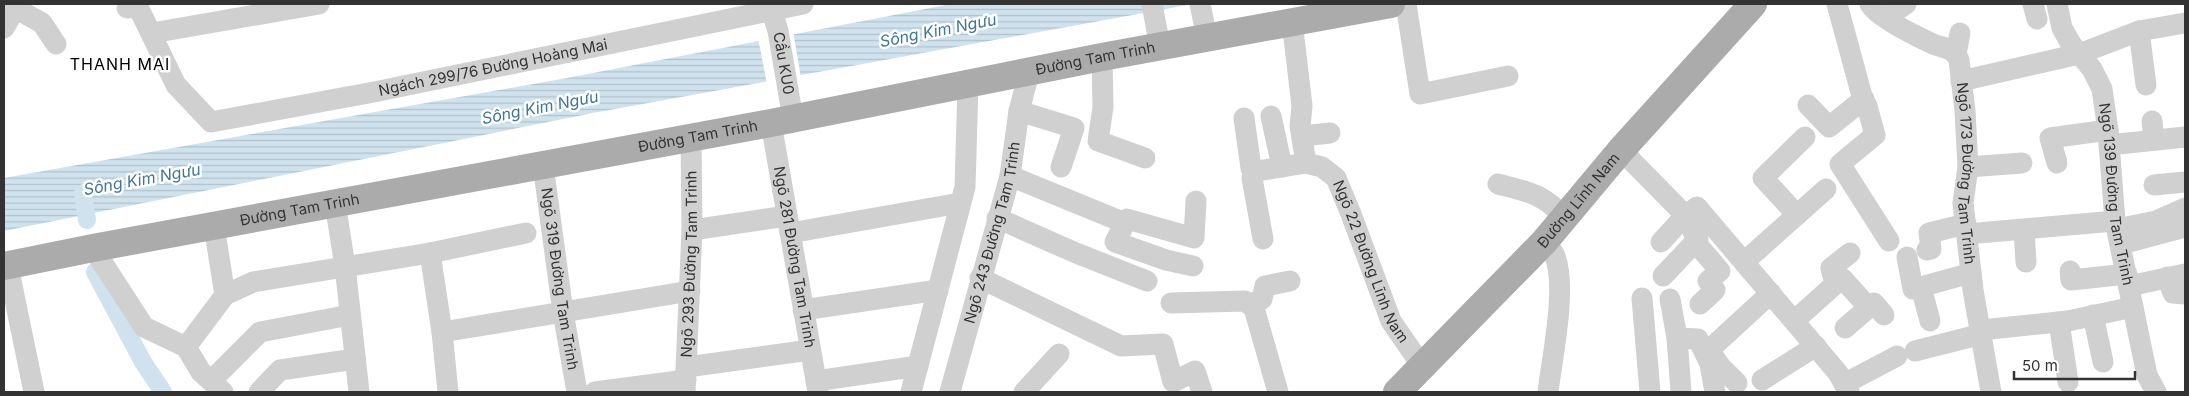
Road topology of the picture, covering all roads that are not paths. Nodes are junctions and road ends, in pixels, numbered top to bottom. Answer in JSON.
{"nodes":[{"id":1,"x":319,"y":4,"type":"edge"},
{"id":2,"x":803,"y":4,"type":"edge"},
{"id":3,"x":1152,"y":4,"type":"edge"},
{"id":4,"x":1391,"y":4,"type":"edge"},
{"id":5,"x":1406,"y":4,"type":"edge"},
{"id":6,"x":1753,"y":4,"type":"edge"},
{"id":7,"x":1837,"y":4,"type":"edge"},
{"id":8,"x":1870,"y":4,"type":"edge"},
{"id":9,"x":1906,"y":4,"type":"edge"},
{"id":10,"x":2057,"y":4,"type":"edge"},
{"id":11,"x":16,"y":6,"type":"edge"},
{"id":12,"x":772,"y":7,"type":"edge"},
{"id":13,"x":127,"y":8,"type":"dead end"},
{"id":14,"x":267,"y":8,"type":"edge"},
{"id":15,"x":1886,"y":18,"type":"junction"},
{"id":16,"x":1203,"y":20,"type":"edge"},
{"id":17,"x":1292,"y":21,"type":"junction"},
{"id":18,"x":2185,"y":23,"type":"edge"},
{"id":19,"x":4,"y":28,"type":"edge"},
{"id":20,"x":2140,"y":31,"type":"junction"},
{"id":21,"x":152,"y":33,"type":"junction"},
{"id":22,"x":1158,"y":36,"type":"junction"},
{"id":23,"x":56,"y":44,"type":"dead end"},
{"id":24,"x":2079,"y":54,"type":"junction"},
{"id":25,"x":1102,"y":57,"type":"junction"},
{"id":26,"x":1029,"y":73,"type":"junction"},
{"id":27,"x":1508,"y":76,"type":"dead end"},
{"id":28,"x":1961,"y":81,"type":"junction"},
{"id":29,"x":968,"y":84,"type":"junction"},
{"id":30,"x":2146,"y":85,"type":"dead end"},
{"id":31,"x":1863,"y":98,"type":"junction"},
{"id":32,"x":1808,"y":106,"type":"dead end"},
{"id":33,"x":1019,"y":111,"type":"junction"},
{"id":34,"x":784,"y":112,"type":"junction"},
{"id":35,"x":1271,"y":116,"type":"dead end"},
{"id":36,"x":1244,"y":118,"type":"dead end"},
{"id":37,"x":1330,"y":132,"type":"dead end"},
{"id":38,"x":1302,"y":136,"type":"junction"},
{"id":39,"x":691,"y":137,"type":"junction"},
{"id":40,"x":1805,"y":137,"type":"dead end"},
{"id":41,"x":2108,"y":137,"type":"junction"},
{"id":42,"x":2185,"y":137,"type":"edge"},
{"id":43,"x":1621,"y":150,"type":"junction"},
{"id":44,"x":1146,"y":158,"type":"dead end"},
{"id":45,"x":1306,"y":163,"type":"junction"},
{"id":46,"x":2022,"y":163,"type":"dead end"},
{"id":47,"x":2057,"y":163,"type":"dead end"},
{"id":48,"x":543,"y":165,"type":"junction"},
{"id":49,"x":1061,"y":167,"type":"dead end"},
{"id":50,"x":1282,"y":167,"type":"junction"},
{"id":51,"x":1968,"y":167,"type":"junction"},
{"id":52,"x":1257,"y":171,"type":"junction"},
{"id":53,"x":1010,"y":176,"type":"junction"},
{"id":54,"x":2185,"y":182,"type":"edge"},
{"id":55,"x":1498,"y":184,"type":"dead end"},
{"id":56,"x":2154,"y":185,"type":"dead end"},
{"id":57,"x":1826,"y":189,"type":"dead end"},
{"id":58,"x":1196,"y":201,"type":"dead end"},
{"id":59,"x":335,"y":203,"type":"junction"},
{"id":60,"x":960,"y":203,"type":"junction"},
{"id":61,"x":2185,"y":208,"type":"edge"},
{"id":62,"x":1797,"y":214,"type":"junction"},
{"id":63,"x":1564,"y":216,"type":"junction"},
{"id":64,"x":1684,"y":217,"type":"junction"},
{"id":65,"x":997,"y":218,"type":"junction"},
{"id":66,"x":1125,"y":223,"type":"junction"},
{"id":67,"x":788,"y":225,"type":"junction"},
{"id":68,"x":214,"y":226,"type":"junction"},
{"id":69,"x":2185,"y":227,"type":"edge"},
{"id":70,"x":1966,"y":229,"type":"junction"},
{"id":71,"x":692,"y":230,"type":"junction"},
{"id":72,"x":2024,"y":231,"type":"junction"},
{"id":73,"x":2118,"y":232,"type":"junction"},
{"id":74,"x":526,"y":233,"type":"dead end"},
{"id":75,"x":1264,"y":239,"type":"dead end"},
{"id":76,"x":1544,"y":242,"type":"junction"},
{"id":77,"x":1661,"y":242,"type":"dead end"},
{"id":78,"x":1695,"y":242,"type":"junction"},
{"id":79,"x":1889,"y":242,"type":"dead end"},
{"id":80,"x":93,"y":248,"type":"junction"},
{"id":81,"x":1927,"y":250,"type":"dead end"},
{"id":82,"x":430,"y":253,"type":"junction"},
{"id":83,"x":1850,"y":253,"type":"dead end"},
{"id":84,"x":1907,"y":257,"type":"dead end"},
{"id":85,"x":1744,"y":262,"type":"junction"},
{"id":86,"x":2026,"y":262,"type":"dead end"},
{"id":87,"x":6,"y":266,"type":"edge"},
{"id":88,"x":345,"y":266,"type":"junction"},
{"id":89,"x":1193,"y":266,"type":"dead end"},
{"id":90,"x":2070,"y":271,"type":"dead end"},
{"id":91,"x":1971,"y":273,"type":"junction"},
{"id":92,"x":2176,"y":275,"type":"edge"},
{"id":93,"x":1663,"y":276,"type":"dead end"},
{"id":94,"x":980,"y":278,"type":"junction"},
{"id":95,"x":1289,"y":279,"type":"dead end"},
{"id":96,"x":2128,"y":280,"type":"junction"},
{"id":97,"x":1147,"y":281,"type":"dead end"},
{"id":98,"x":1835,"y":284,"type":"junction"},
{"id":99,"x":1921,"y":286,"type":"junction"},
{"id":100,"x":938,"y":290,"type":"junction"},
{"id":101,"x":690,"y":291,"type":"junction"},
{"id":102,"x":1771,"y":293,"type":"junction"},
{"id":103,"x":2185,"y":294,"type":"edge"},
{"id":104,"x":225,"y":295,"type":"junction"},
{"id":105,"x":1642,"y":298,"type":"dead end"},
{"id":106,"x":1670,"y":299,"type":"dead end"},
{"id":107,"x":1171,"y":303,"type":"dead end"},
{"id":108,"x":1700,"y":304,"type":"dead end"},
{"id":109,"x":1250,"y":305,"type":"junction"},
{"id":110,"x":2133,"y":307,"type":"junction"},
{"id":111,"x":803,"y":310,"type":"junction"},
{"id":112,"x":563,"y":312,"type":"junction"},
{"id":113,"x":350,"y":315,"type":"junction"},
{"id":114,"x":2093,"y":315,"type":"junction"},
{"id":115,"x":1871,"y":320,"type":"dead end"},
{"id":116,"x":1794,"y":321,"type":"junction"},
{"id":117,"x":1930,"y":321,"type":"dead end"},
{"id":118,"x":2059,"y":322,"type":"junction"},
{"id":119,"x":442,"y":332,"type":"junction"},
{"id":120,"x":1981,"y":332,"type":"junction"},
{"id":121,"x":1677,"y":338,"type":"junction"},
{"id":122,"x":1816,"y":346,"type":"junction"},
{"id":123,"x":186,"y":347,"type":"junction"},
{"id":124,"x":810,"y":350,"type":"junction"},
{"id":125,"x":1059,"y":354,"type":"dead end"},
{"id":126,"x":355,"y":360,"type":"junction"},
{"id":127,"x":2103,"y":362,"type":"dead end"},
{"id":128,"x":918,"y":366,"type":"junction"},
{"id":129,"x":1422,"y":366,"type":"junction"},
{"id":130,"x":686,"y":380,"type":"edge"},
{"id":131,"x":1762,"y":380,"type":"dead end"},
{"id":132,"x":2068,"y":382,"type":"dead end"},
{"id":133,"x":1737,"y":383,"type":"dead end"},
{"id":134,"x":217,"y":387,"type":"edge"},
{"id":135,"x":817,"y":387,"type":"edge"},
{"id":136,"x":1847,"y":388,"type":"edge"},
{"id":137,"x":1985,"y":391,"type":"edge"},
{"id":138,"x":34,"y":392,"type":"edge"},
{"id":139,"x":259,"y":392,"type":"edge"},
{"id":140,"x":360,"y":392,"type":"edge"},
{"id":141,"x":448,"y":392,"type":"edge"},
{"id":142,"x":576,"y":392,"type":"edge"},
{"id":143,"x":595,"y":392,"type":"edge"},
{"id":144,"x":911,"y":392,"type":"edge"},
{"id":145,"x":950,"y":392,"type":"edge"},
{"id":146,"x":1024,"y":392,"type":"edge"},
{"id":147,"x":1202,"y":392,"type":"edge"},
{"id":148,"x":1278,"y":392,"type":"edge"},
{"id":149,"x":1397,"y":392,"type":"edge"},
{"id":150,"x":1548,"y":392,"type":"edge"},
{"id":151,"x":1650,"y":392,"type":"edge"},
{"id":152,"x":1681,"y":392,"type":"edge"},
{"id":153,"x":1715,"y":392,"type":"edge"},
{"id":154,"x":2156,"y":392,"type":"edge"}],
"edges":[{"from":1,"to":14,"type":"street"},
{"from":2,"to":12,"type":"street","name":"Ngách 299/76 Đường Hoàng Mai"},
{"from":3,"to":22,"type":"street"},
{"from":4,"to":17,"type":"main road","name":"Đường Tam Trinh"},
{"from":5,"to":27,"type":"street"},
{"from":6,"to":43,"type":"main road","name":"Đường Lĩnh Nam"},
{"from":7,"to":31,"type":"street"},
{"from":8,"to":15,"type":"street","name":"Ngõ 173 Đường Tam Trinh"},
{"from":9,"to":15,"type":"street"},
{"from":10,"to":24,"type":"street","name":"Ngõ 139 Đường Tam Trinh"},
{"from":11,"to":19,"type":"street"},
{"from":11,"to":23,"type":"street"},
{"from":12,"to":21,"type":"street","name":"Ngách 299/76 Đường Hoàng Mai"},
{"from":12,"to":34,"type":"street","name":"Cầu KU0"},
{"from":13,"to":21,"type":"street"},
{"from":14,"to":21,"type":"street"},
{"from":15,"to":28,"type":"street","name":"Ngõ 173 Đường Tam Trinh"},
{"from":16,"to":17,"type":"main road","name":"Đường Tam Trinh"},
{"from":16,"to":22,"type":"main road","name":"Đường Tam Trinh"},
{"from":17,"to":38,"type":"street"},
{"from":18,"to":20,"type":"street"},
{"from":20,"to":24,"type":"street"},
{"from":20,"to":30,"type":"street"},
{"from":22,"to":25,"type":"main road","name":"Đường Tam Trinh"},
{"from":24,"to":28,"type":"street"},
{"from":24,"to":41,"type":"street","name":"Ngõ 139 Đường Tam Trinh"},
{"from":25,"to":26,"type":"main road","name":"Đường Tam Trinh"},
{"from":25,"to":44,"type":"street"},
{"from":26,"to":29,"type":"main road","name":"Đường Tam Trinh"},
{"from":26,"to":33,"type":"street","name":"Ngõ 243 Đường Tam Trinh"},
{"from":28,"to":51,"type":"street","name":"Ngõ 173 Đường Tam Trinh"},
{"from":29,"to":34,"type":"main road","name":"Đường Tam Trinh"},
{"from":29,"to":60,"type":"street"},
{"from":31,"to":32,"type":"street"},
{"from":31,"to":79,"type":"street"},
{"from":33,"to":49,"type":"street"},
{"from":33,"to":53,"type":"street","name":"Ngõ 243 Đường Tam Trinh"},
{"from":34,"to":39,"type":"main road","name":"Đường Tam Trinh"},
{"from":34,"to":67,"type":"street","name":"Ngõ 281 Đường Tam Trinh"},
{"from":35,"to":50,"type":"street"},
{"from":36,"to":52,"type":"street"},
{"from":37,"to":38,"type":"street"},
{"from":38,"to":45,"type":"street"},
{"from":39,"to":48,"type":"main road","name":"Đường Tam Trinh"},
{"from":39,"to":71,"type":"street","name":"Ngõ 293 Đường Tam Trinh"},
{"from":40,"to":62,"type":"street"},
{"from":41,"to":42,"type":"street"},
{"from":41,"to":47,"type":"street"},
{"from":41,"to":73,"type":"street","name":"Ngõ 139 Đường Tam Trinh"},
{"from":43,"to":63,"type":"main road","name":"Đường Lĩnh Nam"},
{"from":43,"to":64,"type":"street"},
{"from":45,"to":50,"type":"street"},
{"from":45,"to":129,"type":"street","name":"Ngõ 22 Đường Lĩnh Nam"},
{"from":46,"to":51,"type":"street"},
{"from":48,"to":59,"type":"main road","name":"Đường Tam Trinh"},
{"from":48,"to":112,"type":"street","name":"Ngõ 319 Đường Tam Trinh"},
{"from":50,"to":52,"type":"street"},
{"from":51,"to":70,"type":"street","name":"Ngõ 173 Đường Tam Trinh"},
{"from":52,"to":75,"type":"street"},
{"from":53,"to":65,"type":"street","name":"Ngõ 243 Đường Tam Trinh"},
{"from":53,"to":66,"type":"street"},
{"from":54,"to":56,"type":"street"},
{"from":55,"to":63,"type":"street"},
{"from":57,"to":62,"type":"street"},
{"from":58,"to":66,"type":"street"},
{"from":59,"to":68,"type":"main road","name":"Đường Tam Trinh"},
{"from":59,"to":88,"type":"street"},
{"from":60,"to":67,"type":"street"},
{"from":60,"to":100,"type":"street"},
{"from":61,"to":73,"type":"street"},
{"from":62,"to":85,"type":"street"},
{"from":63,"to":76,"type":"main road","name":"Đường Lĩnh Nam"},
{"from":64,"to":77,"type":"street"},
{"from":64,"to":78,"type":"street"},
{"from":64,"to":85,"type":"street"},
{"from":65,"to":94,"type":"street","name":"Ngõ 243 Đường Tam Trinh"},
{"from":65,"to":97,"type":"street"},
{"from":66,"to":89,"type":"street"},
{"from":67,"to":71,"type":"street"},
{"from":67,"to":111,"type":"street","name":"Ngõ 281 Đường Tam Trinh"},
{"from":68,"to":80,"type":"main road","name":"Đường Tam Trinh"},
{"from":68,"to":104,"type":"street"},
{"from":69,"to":73,"type":"street"},
{"from":70,"to":72,"type":"street"},
{"from":70,"to":81,"type":"street"},
{"from":70,"to":91,"type":"street","name":"Ngõ 173 Đường Tam Trinh"},
{"from":71,"to":101,"type":"street","name":"Ngõ 293 Đường Tam Trinh"},
{"from":72,"to":73,"type":"street"},
{"from":72,"to":86,"type":"street"},
{"from":73,"to":96,"type":"street","name":"Ngõ 139 Đường Tam Trinh"},
{"from":74,"to":82,"type":"street"},
{"from":76,"to":129,"type":"main road","name":"Đường Lĩnh Nam"},
{"from":76,"to":150,"type":"street"},
{"from":78,"to":93,"type":"street"},
{"from":78,"to":108,"type":"street"},
{"from":80,"to":87,"type":"main road","name":"Đường Tam Trinh"},
{"from":80,"to":123,"type":"street"},
{"from":82,"to":88,"type":"street"},
{"from":82,"to":119,"type":"street"},
{"from":83,"to":98,"type":"street"},
{"from":84,"to":99,"type":"street"},
{"from":85,"to":102,"type":"street"},
{"from":87,"to":138,"type":"street"},
{"from":88,"to":104,"type":"street"},
{"from":88,"to":113,"type":"street"},
{"from":90,"to":96,"type":"street"},
{"from":91,"to":99,"type":"street"},
{"from":91,"to":120,"type":"street","name":"Ngõ 173 Đường Tam Trinh"},
{"from":92,"to":96,"type":"street"},
{"from":92,"to":103,"type":"street"},
{"from":94,"to":145,"type":"street","name":"Ngõ 243 Đường Tam Trinh"},
{"from":94,"to":147,"type":"street"},
{"from":95,"to":109,"type":"street"},
{"from":96,"to":110,"type":"street","name":"Ngõ 139 Đường Tam Trinh"},
{"from":98,"to":115,"type":"street"},
{"from":98,"to":116,"type":"street"},
{"from":99,"to":117,"type":"street"},
{"from":100,"to":111,"type":"street"},
{"from":100,"to":128,"type":"street"},
{"from":101,"to":112,"type":"street"},
{"from":101,"to":130,"type":"street","name":"Ngõ 293 Đường Tam Trinh"},
{"from":102,"to":116,"type":"street"},
{"from":102,"to":133,"type":"street"},
{"from":104,"to":123,"type":"street"},
{"from":105,"to":151,"type":"street"},
{"from":106,"to":121,"type":"street"},
{"from":107,"to":109,"type":"street"},
{"from":109,"to":148,"type":"street"},
{"from":110,"to":114,"type":"street"},
{"from":110,"to":154,"type":"street","name":"Ngõ 139 Đường Tam Trinh"},
{"from":111,"to":124,"type":"street","name":"Ngõ 281 Đường Tam Trinh"},
{"from":112,"to":119,"type":"street"},
{"from":112,"to":142,"type":"street","name":"Ngõ 319 Đường Tam Trinh"},
{"from":113,"to":126,"type":"street"},
{"from":113,"to":134,"type":"street"},
{"from":114,"to":118,"type":"street"},
{"from":114,"to":127,"type":"street"},
{"from":116,"to":122,"type":"street"},
{"from":118,"to":120,"type":"street"},
{"from":118,"to":132,"type":"street"},
{"from":119,"to":141,"type":"street"},
{"from":120,"to":136,"type":"street"},
{"from":120,"to":137,"type":"street","name":"Ngõ 173 Đường Tam Trinh"},
{"from":121,"to":152,"type":"street"},
{"from":121,"to":153,"type":"street"},
{"from":122,"to":131,"type":"street"},
{"from":122,"to":136,"type":"street"},
{"from":123,"to":134,"type":"street"},
{"from":124,"to":130,"type":"street"},
{"from":124,"to":135,"type":"street","name":"Ngõ 281 Đường Tam Trinh"},
{"from":125,"to":146,"type":"street"},
{"from":126,"to":139,"type":"street"},
{"from":126,"to":140,"type":"street"},
{"from":128,"to":135,"type":"street"},
{"from":128,"to":144,"type":"street"},
{"from":129,"to":149,"type":"main road","name":"Đường Lĩnh Nam"},
{"from":130,"to":143,"type":"street"}]}
